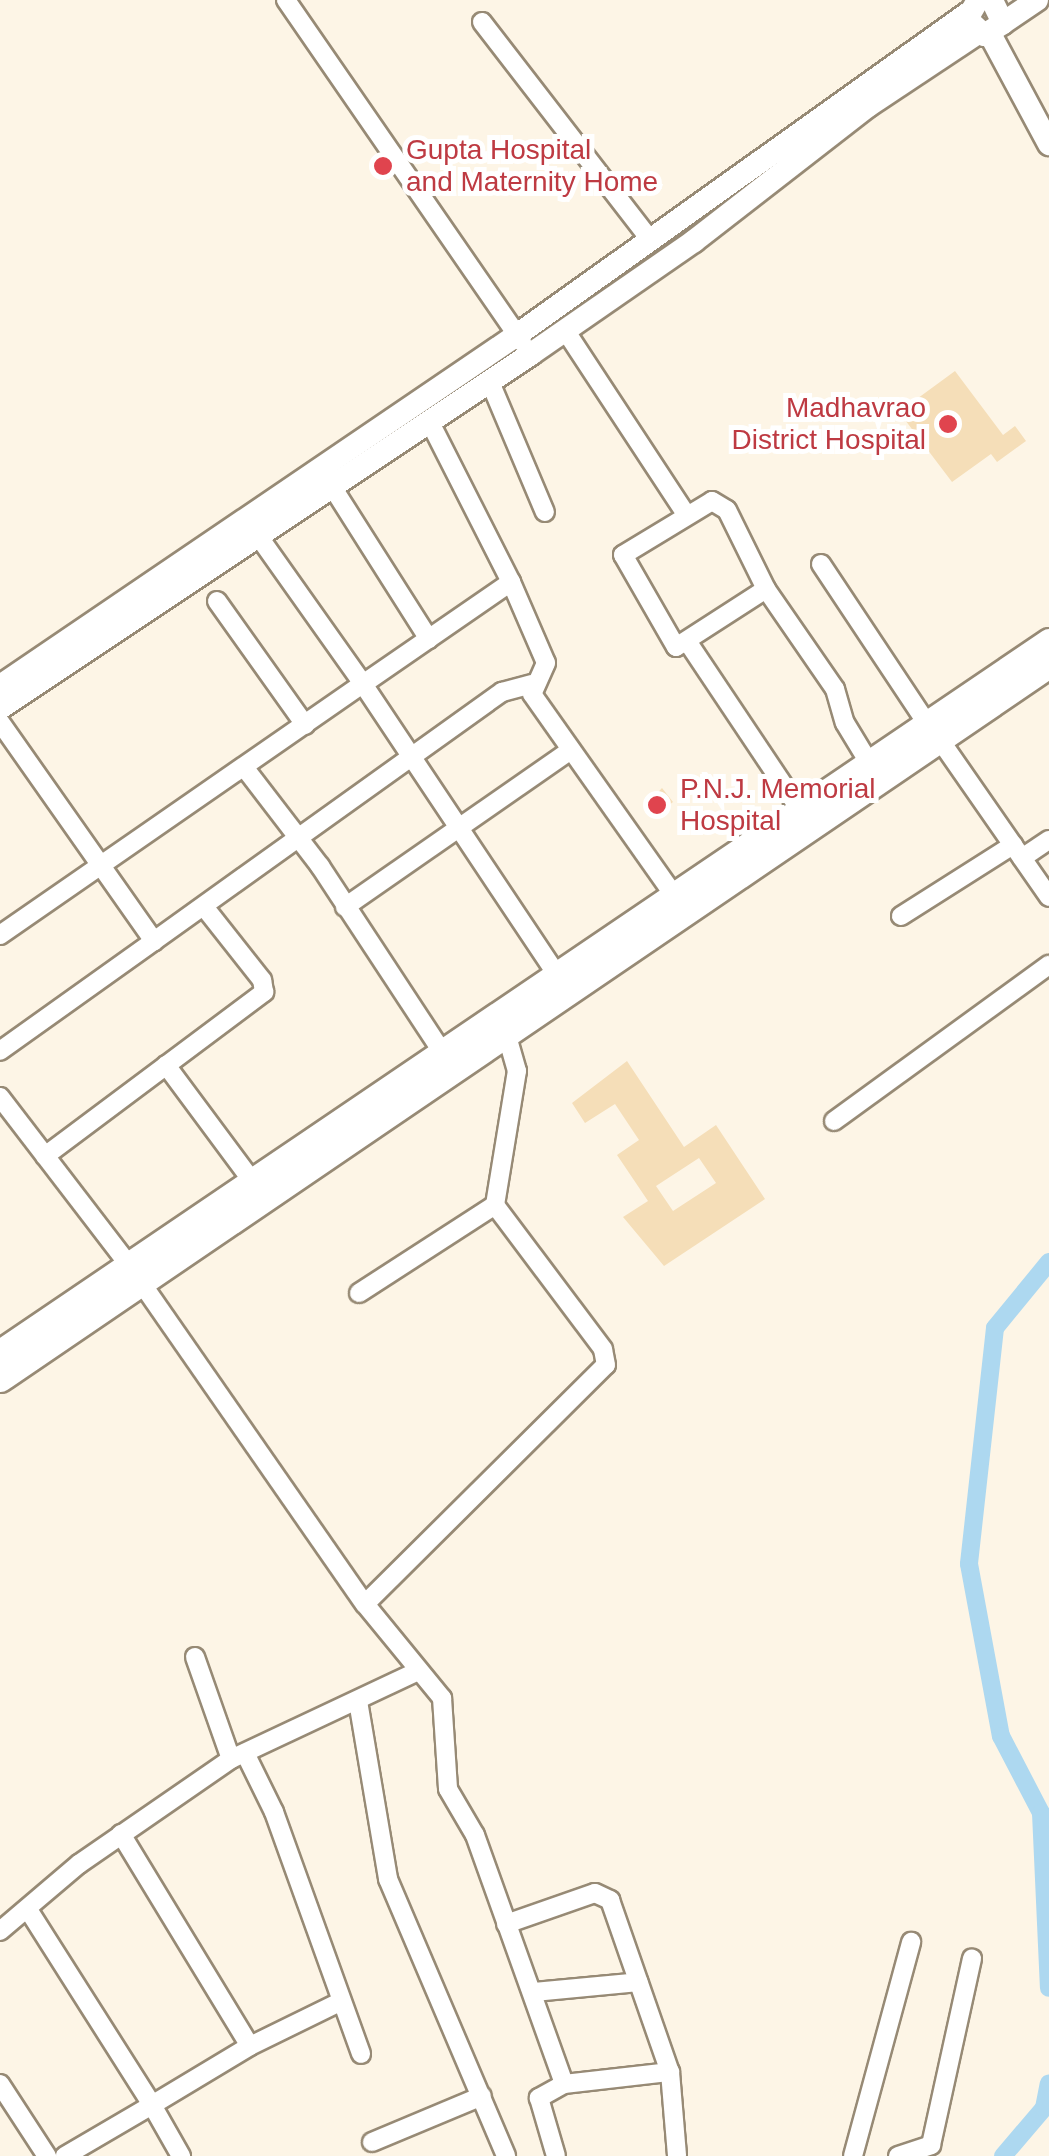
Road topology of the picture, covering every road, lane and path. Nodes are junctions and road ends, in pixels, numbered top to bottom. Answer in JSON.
{"nodes":[{"id":1,"x":286,"y":0,"type":"edge"},
{"id":2,"x":992,"y":0,"type":"edge"},
{"id":3,"x":1037,"y":0,"type":"edge"},
{"id":4,"x":979,"y":16,"type":"edge"},
{"id":5,"x":482,"y":22,"type":"dead end"},
{"id":6,"x":1049,"y":144,"type":"edge"},
{"id":7,"x":651,"y":241,"type":"junction"},
{"id":8,"x":566,"y":330,"type":"junction"},
{"id":9,"x":524,"y":345,"type":"junction"},
{"id":10,"x":490,"y":382,"type":"junction"},
{"id":11,"x":430,"y":422,"type":"junction"},
{"id":12,"x":333,"y":488,"type":"junction"},
{"id":13,"x":546,"y":512,"type":"dead end"},
{"id":14,"x":686,"y":514,"type":"junction"},
{"id":15,"x":259,"y":537,"type":"junction"},
{"id":16,"x":821,"y":564,"type":"dead end"},
{"id":17,"x":512,"y":582,"type":"junction"},
{"id":18,"x":766,"y":589,"type":"junction"},
{"id":19,"x":217,"y":601,"type":"dead end"},
{"id":20,"x":429,"y":639,"type":"junction"},
{"id":21,"x":1049,"y":641,"type":"edge"},
{"id":22,"x":689,"y":644,"type":"junction"},
{"id":23,"x":1049,"y":665,"type":"edge"},
{"id":24,"x":363,"y":684,"type":"junction"},
{"id":25,"x":532,"y":684,"type":"junction"},
{"id":26,"x":0,"y":686,"type":"edge"},
{"id":27,"x":0,"y":708,"type":"edge"},
{"id":28,"x":0,"y":722,"type":"edge"},
{"id":29,"x":304,"y":725,"type":"junction"},
{"id":30,"x":934,"y":733,"type":"junction"},
{"id":31,"x":572,"y":750,"type":"junction"},
{"id":32,"x":410,"y":755,"type":"junction"},
{"id":33,"x":871,"y":766,"type":"junction"},
{"id":34,"x":244,"y":767,"type":"junction"},
{"id":35,"x":802,"y":813,"type":"junction"},
{"id":36,"x":460,"y":829,"type":"junction"},
{"id":37,"x":297,"y":836,"type":"junction"},
{"id":38,"x":1049,"y":840,"type":"edge"},
{"id":39,"x":1018,"y":851,"type":"junction"},
{"id":40,"x":98,"y":868,"type":"junction"},
{"id":41,"x":675,"y":897,"type":"junction"},
{"id":42,"x":1049,"y":897,"type":"edge"},
{"id":43,"x":345,"y":907,"type":"junction"},
{"id":44,"x":206,"y":909,"type":"junction"},
{"id":45,"x":901,"y":916,"type":"dead end"},
{"id":46,"x":0,"y":935,"type":"edge"},
{"id":47,"x":154,"y":941,"type":"junction"},
{"id":48,"x":595,"y":963,"type":"junction"},
{"id":49,"x":1049,"y":965,"type":"edge"},
{"id":50,"x":558,"y":976,"type":"junction"},
{"id":51,"x":506,"y":1033,"type":"junction"},
{"id":52,"x":0,"y":1050,"type":"edge"},
{"id":53,"x":444,"y":1055,"type":"junction"},
{"id":54,"x":166,"y":1066,"type":"junction"},
{"id":55,"x":0,"y":1097,"type":"edge"},
{"id":56,"x":834,"y":1121,"type":"dead end"},
{"id":57,"x":45,"y":1156,"type":"junction"},
{"id":58,"x":252,"y":1181,"type":"junction"},
{"id":59,"x":495,"y":1205,"type":"junction"},
{"id":60,"x":135,"y":1274,"type":"junction"},
{"id":61,"x":359,"y":1293,"type":"dead end"},
{"id":62,"x":0,"y":1352,"type":"edge"},
{"id":63,"x":0,"y":1379,"type":"edge"},
{"id":64,"x":365,"y":1604,"type":"junction"},
{"id":65,"x":195,"y":1658,"type":"dead end"},
{"id":66,"x":418,"y":1671,"type":"junction"},
{"id":67,"x":358,"y":1701,"type":"junction"},
{"id":68,"x":238,"y":1756,"type":"junction"},
{"id":69,"x":121,"y":1834,"type":"junction"},
{"id":70,"x":29,"y":1911,"type":"junction"},
{"id":71,"x":506,"y":1924,"type":"junction"},
{"id":72,"x":0,"y":1931,"type":"edge"},
{"id":73,"x":911,"y":1942,"type":"dead end"},
{"id":74,"x":972,"y":1958,"type":"dead end"},
{"id":75,"x":638,"y":1982,"type":"junction"},
{"id":76,"x":534,"y":1992,"type":"junction"},
{"id":77,"x":340,"y":2002,"type":"junction"},
{"id":78,"x":250,"y":2046,"type":"junction"},
{"id":79,"x":360,"y":2054,"type":"dead end"},
{"id":80,"x":670,"y":2072,"type":"junction"},
{"id":81,"x":0,"y":2084,"type":"edge"},
{"id":82,"x":564,"y":2084,"type":"junction"},
{"id":83,"x":482,"y":2096,"type":"junction"},
{"id":84,"x":152,"y":2105,"type":"junction"},
{"id":85,"x":372,"y":2142,"type":"dead end"},
{"id":86,"x":47,"y":2156,"type":"edge"},
{"id":87,"x":65,"y":2156,"type":"edge"},
{"id":88,"x":181,"y":2156,"type":"edge"},
{"id":89,"x":506,"y":2156,"type":"edge"},
{"id":90,"x":556,"y":2156,"type":"edge"},
{"id":91,"x":677,"y":2156,"type":"edge"},
{"id":92,"x":853,"y":2156,"type":"edge"},
{"id":93,"x":898,"y":2156,"type":"edge"}],
"edges":[{"from":1,"to":9,"type":"street"},
{"from":2,"to":4,"type":"street"},
{"from":3,"to":4,"type":"street"},
{"from":4,"to":6,"type":"street"},
{"from":4,"to":7,"type":"street"},
{"from":4,"to":8,"type":"street"},
{"from":5,"to":7,"type":"street"},
{"from":7,"to":9,"type":"street"},
{"from":8,"to":9,"type":"street"},
{"from":8,"to":14,"type":"street"},
{"from":9,"to":10,"type":"street"},
{"from":9,"to":26,"type":"street"},
{"from":10,"to":11,"type":"street"},
{"from":10,"to":13,"type":"street"},
{"from":11,"to":12,"type":"street"},
{"from":11,"to":17,"type":"street"},
{"from":12,"to":15,"type":"street"},
{"from":12,"to":20,"type":"street"},
{"from":14,"to":18,"type":"street"},
{"from":14,"to":22,"type":"street"},
{"from":15,"to":24,"type":"street"},
{"from":15,"to":27,"type":"street"},
{"from":16,"to":30,"type":"street"},
{"from":17,"to":20,"type":"street"},
{"from":17,"to":25,"type":"street"},
{"from":18,"to":22,"type":"street"},
{"from":18,"to":33,"type":"street"},
{"from":19,"to":29,"type":"street"},
{"from":20,"to":24,"type":"street"},
{"from":21,"to":30,"type":"main road"},
{"from":22,"to":35,"type":"street"},
{"from":23,"to":30,"type":"main road"},
{"from":24,"to":29,"type":"street"},
{"from":24,"to":32,"type":"street"},
{"from":25,"to":31,"type":"street"},
{"from":25,"to":32,"type":"street"},
{"from":28,"to":40,"type":"street"},
{"from":29,"to":34,"type":"street"},
{"from":30,"to":33,"type":"main road"},
{"from":30,"to":39,"type":"street"},
{"from":30,"to":48,"type":"main road"},
{"from":31,"to":36,"type":"street"},
{"from":31,"to":41,"type":"street"},
{"from":32,"to":36,"type":"street"},
{"from":32,"to":37,"type":"street"},
{"from":33,"to":35,"type":"main road"},
{"from":34,"to":37,"type":"street"},
{"from":34,"to":40,"type":"street"},
{"from":35,"to":41,"type":"main road"},
{"from":36,"to":43,"type":"street"},
{"from":36,"to":50,"type":"street"},
{"from":37,"to":43,"type":"street"},
{"from":37,"to":44,"type":"street"},
{"from":38,"to":39,"type":"street"},
{"from":39,"to":42,"type":"street"},
{"from":39,"to":45,"type":"street"},
{"from":40,"to":46,"type":"street"},
{"from":40,"to":47,"type":"street"},
{"from":41,"to":48,"type":"main road"},
{"from":43,"to":53,"type":"street"},
{"from":44,"to":47,"type":"street"},
{"from":44,"to":54,"type":"street"},
{"from":47,"to":52,"type":"street"},
{"from":48,"to":50,"type":"main road"},
{"from":48,"to":51,"type":"main road"},
{"from":49,"to":56,"type":"street"},
{"from":50,"to":53,"type":"main road"},
{"from":51,"to":59,"type":"street"},
{"from":51,"to":60,"type":"main road"},
{"from":53,"to":58,"type":"main road"},
{"from":54,"to":57,"type":"street"},
{"from":54,"to":58,"type":"street"},
{"from":55,"to":57,"type":"street"},
{"from":57,"to":60,"type":"street"},
{"from":58,"to":60,"type":"main road"},
{"from":59,"to":61,"type":"street"},
{"from":59,"to":64,"type":"street"},
{"from":60,"to":62,"type":"main road"},
{"from":60,"to":63,"type":"main road"},
{"from":60,"to":64,"type":"street"},
{"from":64,"to":66,"type":"street"},
{"from":65,"to":68,"type":"street"},
{"from":66,"to":67,"type":"street"},
{"from":66,"to":71,"type":"street"},
{"from":67,"to":68,"type":"street"},
{"from":67,"to":83,"type":"street"},
{"from":68,"to":69,"type":"street"},
{"from":68,"to":77,"type":"street"},
{"from":69,"to":70,"type":"street"},
{"from":69,"to":78,"type":"street"},
{"from":70,"to":72,"type":"street"},
{"from":70,"to":84,"type":"street"},
{"from":71,"to":75,"type":"street"},
{"from":71,"to":76,"type":"street"},
{"from":73,"to":92,"type":"street"},
{"from":74,"to":93,"type":"street"},
{"from":75,"to":76,"type":"street"},
{"from":75,"to":80,"type":"street"},
{"from":76,"to":82,"type":"street"},
{"from":77,"to":78,"type":"street"},
{"from":77,"to":79,"type":"street"},
{"from":78,"to":84,"type":"street"},
{"from":80,"to":82,"type":"street"},
{"from":80,"to":91,"type":"street"},
{"from":81,"to":86,"type":"street"},
{"from":82,"to":90,"type":"street"},
{"from":83,"to":85,"type":"street"},
{"from":83,"to":89,"type":"street"},
{"from":84,"to":87,"type":"street"},
{"from":84,"to":88,"type":"street"}]}
